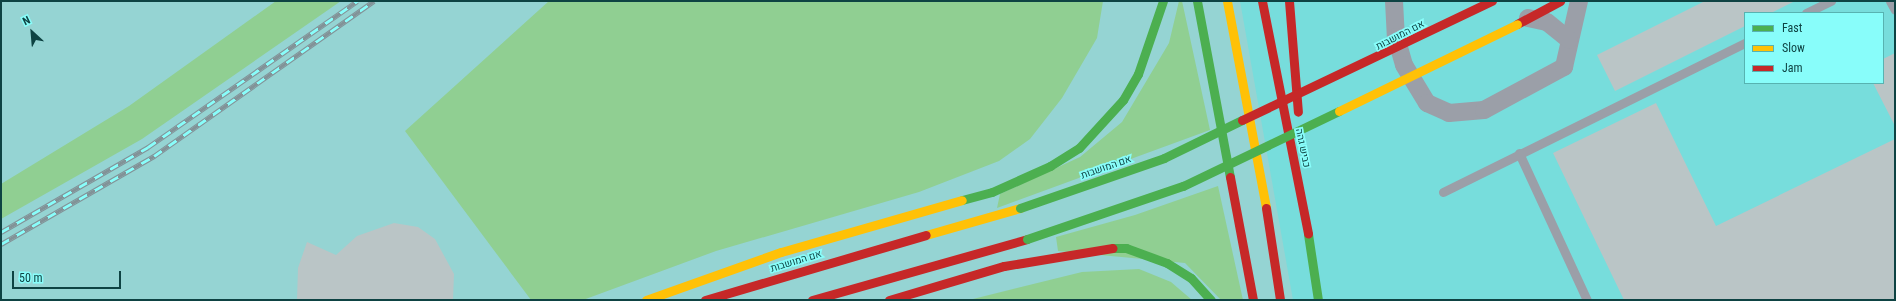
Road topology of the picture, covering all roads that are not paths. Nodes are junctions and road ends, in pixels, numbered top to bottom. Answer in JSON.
{"nodes":[{"id":1,"x":1163,"y":1,"type":"edge"},
{"id":2,"x":1198,"y":1,"type":"edge"},
{"id":3,"x":1227,"y":1,"type":"edge"},
{"id":4,"x":1262,"y":1,"type":"edge"},
{"id":5,"x":1289,"y":1,"type":"edge"},
{"id":6,"x":1394,"y":1,"type":"edge"},
{"id":7,"x":1492,"y":1,"type":"edge"},
{"id":8,"x":1560,"y":1,"type":"edge"},
{"id":9,"x":1578,"y":1,"type":"edge"},
{"id":10,"x":1830,"y":1,"type":"edge"},
{"id":11,"x":1890,"y":1,"type":"edge"},
{"id":12,"x":1895,"y":10,"type":"edge"},
{"id":13,"x":1808,"y":12,"type":"edge"},
{"id":14,"x":1522,"y":21,"type":"junction"},
{"id":15,"x":1569,"y":40,"type":"junction"},
{"id":16,"x":1744,"y":43,"type":"edge"},
{"id":17,"x":1519,"y":153,"type":"junction"},
{"id":18,"x":1443,"y":192,"type":"dead end"},
{"id":19,"x":1306,"y":217,"type":"junction"},
{"id":20,"x":925,"y":289,"type":"junction"},
{"id":21,"x":646,"y":300,"type":"edge"},
{"id":22,"x":705,"y":300,"type":"edge"},
{"id":23,"x":812,"y":300,"type":"edge"},
{"id":24,"x":889,"y":300,"type":"edge"},
{"id":25,"x":906,"y":300,"type":"edge"},
{"id":26,"x":1211,"y":300,"type":"edge"},
{"id":27,"x":1253,"y":300,"type":"edge"},
{"id":28,"x":1280,"y":300,"type":"edge"},
{"id":29,"x":1318,"y":300,"type":"edge"},
{"id":30,"x":1587,"y":300,"type":"edge"}],
"edges":[{"from":1,"to":21,"type":"main road"},
{"from":2,"to":27,"type":"main road"},
{"from":3,"to":28,"type":"main road"},
{"from":4,"to":19,"type":"main road","name":"כביש גהה"},
{"from":5,"to":19,"type":"main road"},
{"from":6,"to":15,"type":"street"},
{"from":7,"to":22,"type":"main road","name":"אם המושבות","bridge":true},
{"from":8,"to":14,"type":"main road"},
{"from":9,"to":15,"type":"street"},
{"from":10,"to":13,"type":"lane"},
{"from":11,"to":12,"type":"lane"},
{"from":14,"to":15,"type":"street"},
{"from":14,"to":23,"type":"main road","bridge":true},
{"from":16,"to":17,"type":"lane"},
{"from":17,"to":18,"type":"lane"},
{"from":17,"to":30,"type":"lane"},
{"from":19,"to":29,"type":"main road","name":"כביש גהה"},
{"from":20,"to":24,"type":"main road"},
{"from":20,"to":25,"type":"street"},
{"from":20,"to":26,"type":"main road"}]}
